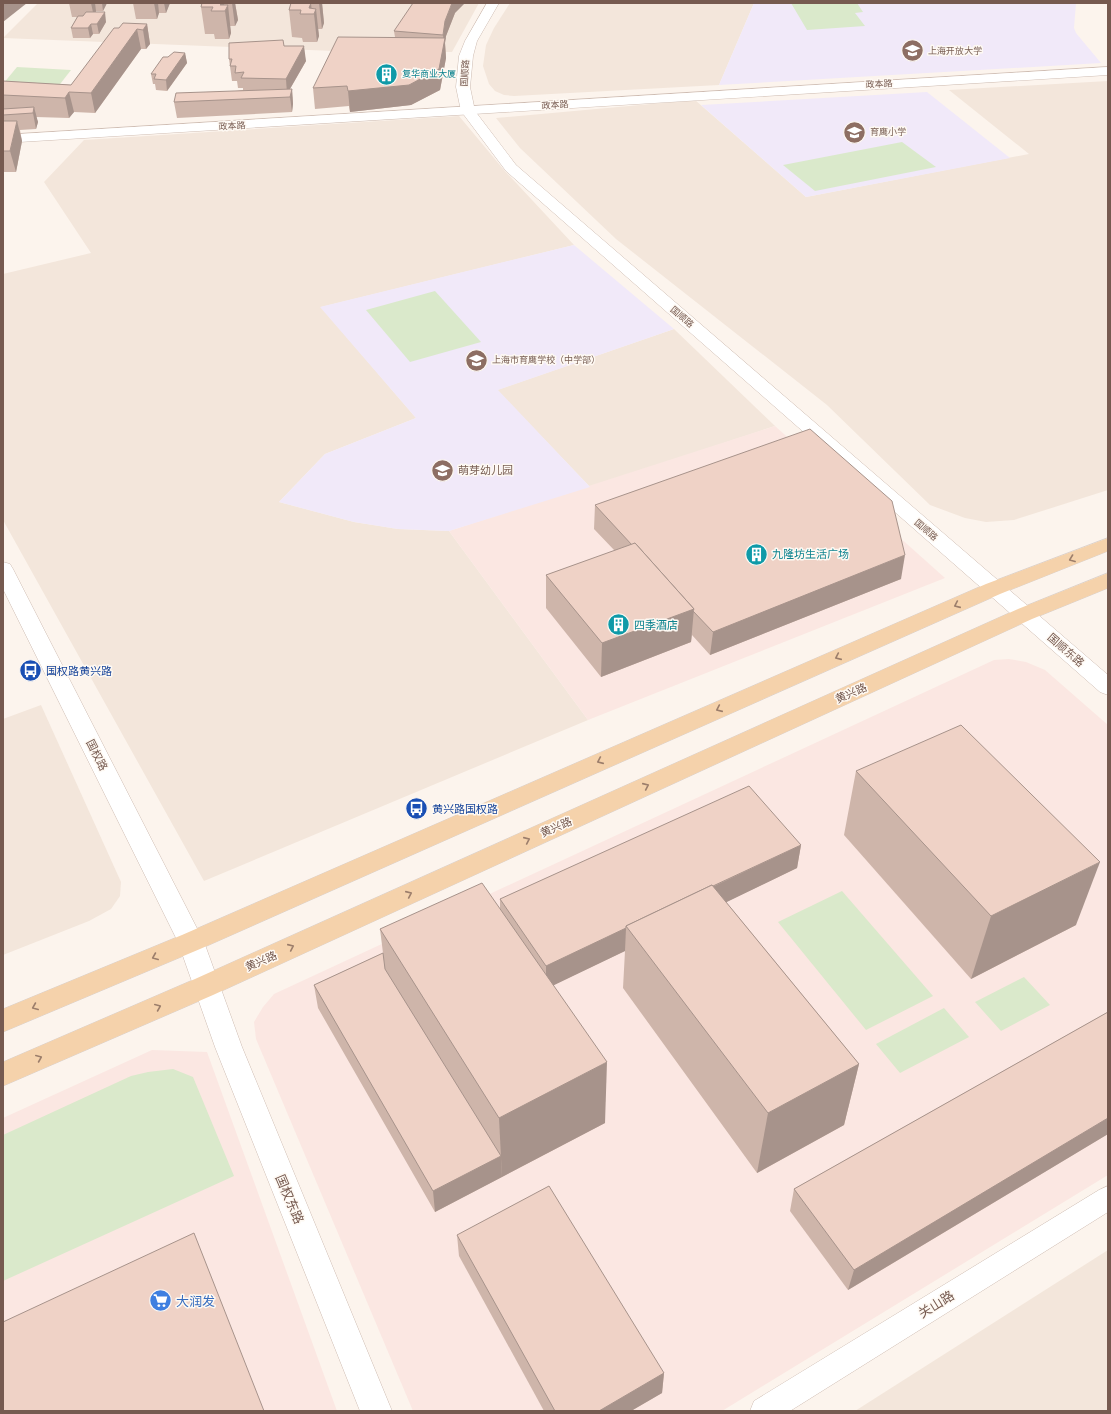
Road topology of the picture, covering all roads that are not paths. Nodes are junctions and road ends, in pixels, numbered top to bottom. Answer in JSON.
{"nodes":[{"id":1,"x":493,"y":3,"type":"edge"},
{"id":2,"x":1108,"y":71,"type":"edge"},
{"id":3,"x":468,"y":111,"type":"junction"},
{"id":4,"x":3,"y":139,"type":"edge"},
{"id":5,"x":1108,"y":544,"type":"edge"},
{"id":6,"x":3,"y":568,"type":"edge"},
{"id":7,"x":1108,"y":580,"type":"edge"},
{"id":8,"x":993,"y":589,"type":"junction"},
{"id":9,"x":1025,"y":614,"type":"junction"},
{"id":10,"x":1108,"y":687,"type":"edge"},
{"id":11,"x":191,"y":942,"type":"junction"},
{"id":12,"x":204,"y":987,"type":"junction"},
{"id":13,"x":3,"y":1021,"type":"edge"},
{"id":14,"x":3,"y":1074,"type":"edge"},
{"id":15,"x":1108,"y":1198,"type":"edge"},
{"id":16,"x":376,"y":1411,"type":"edge"},
{"id":17,"x":764,"y":1411,"type":"edge"}],
"edges":[{"from":1,"to":3,"type":"street","name":"国顺路"},
{"from":2,"to":3,"type":"street","name":"政本路"},
{"from":3,"to":4,"type":"street","name":"政本路"},
{"from":3,"to":8,"type":"street","name":"国顺路"},
{"from":5,"to":8,"type":"main road","one_way":true},
{"from":6,"to":11,"type":"street","name":"国权路"},
{"from":7,"to":9,"type":"main road","name":"黄兴路"},
{"from":8,"to":9,"type":"street","name":"国顺路"},
{"from":8,"to":11,"type":"main road","one_way":true},
{"from":9,"to":10,"type":"street","name":"国顺东路"},
{"from":12,"to":9,"type":"main road","name":"黄兴路","one_way":true},
{"from":11,"to":12,"type":"street","name":"国权路"},
{"from":11,"to":13,"type":"main road","one_way":true},
{"from":14,"to":12,"type":"main road","name":"黄兴路","one_way":true},
{"from":12,"to":16,"type":"street","name":"国权东路"},
{"from":15,"to":17,"type":"street","name":"关山路"}]}
